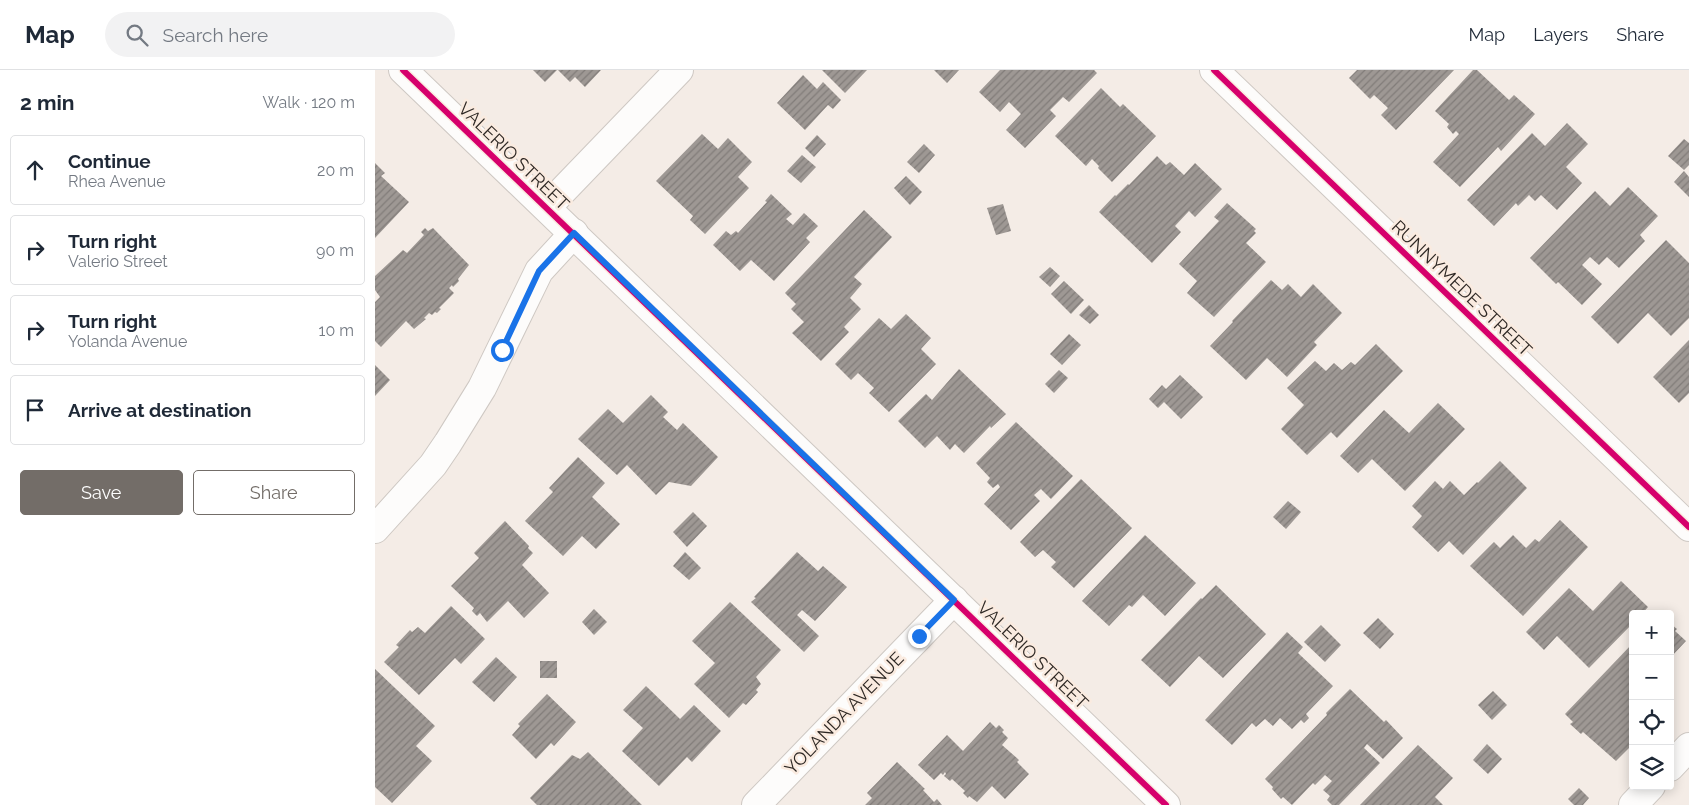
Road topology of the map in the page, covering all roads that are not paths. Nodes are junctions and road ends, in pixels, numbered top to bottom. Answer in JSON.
{"nodes":[{"id":1,"x":403,"y":70,"type":"edge"},
{"id":2,"x":679,"y":70,"type":"edge"},
{"id":3,"x":1214,"y":70,"type":"edge"},
{"id":4,"x":547,"y":207,"type":"junction"},
{"id":5,"x":574,"y":233,"type":"junction"},
{"id":6,"x":1689,"y":527,"type":"edge"},
{"id":7,"x":375,"y":529,"type":"edge"},
{"id":8,"x":954,"y":600,"type":"junction"},
{"id":9,"x":1689,"y":747,"type":"edge"},
{"id":10,"x":1674,"y":762,"type":"edge"},
{"id":11,"x":1647,"y":790,"type":"edge"},
{"id":12,"x":755,"y":805,"type":"edge"},
{"id":13,"x":1166,"y":805,"type":"edge"},
{"id":14,"x":1633,"y":805,"type":"edge"}],
"edges":[{"from":1,"to":4,"type":"street","name":"VALERIO STREET"},
{"from":2,"to":4,"type":"street"},
{"from":3,"to":6,"type":"street","name":"RUNNYMEDE STREET"},
{"from":4,"to":5,"type":"street","name":"VALERIO STREET"},
{"from":5,"to":7,"type":"street"},
{"from":5,"to":8,"type":"street","name":"VALERIO STREET"},
{"from":8,"to":12,"type":"street","name":"YOLANDA AVENUE"},
{"from":8,"to":13,"type":"street","name":"VALERIO STREET"},
{"from":9,"to":10,"type":"street"},
{"from":11,"to":14,"type":"street"}]}
